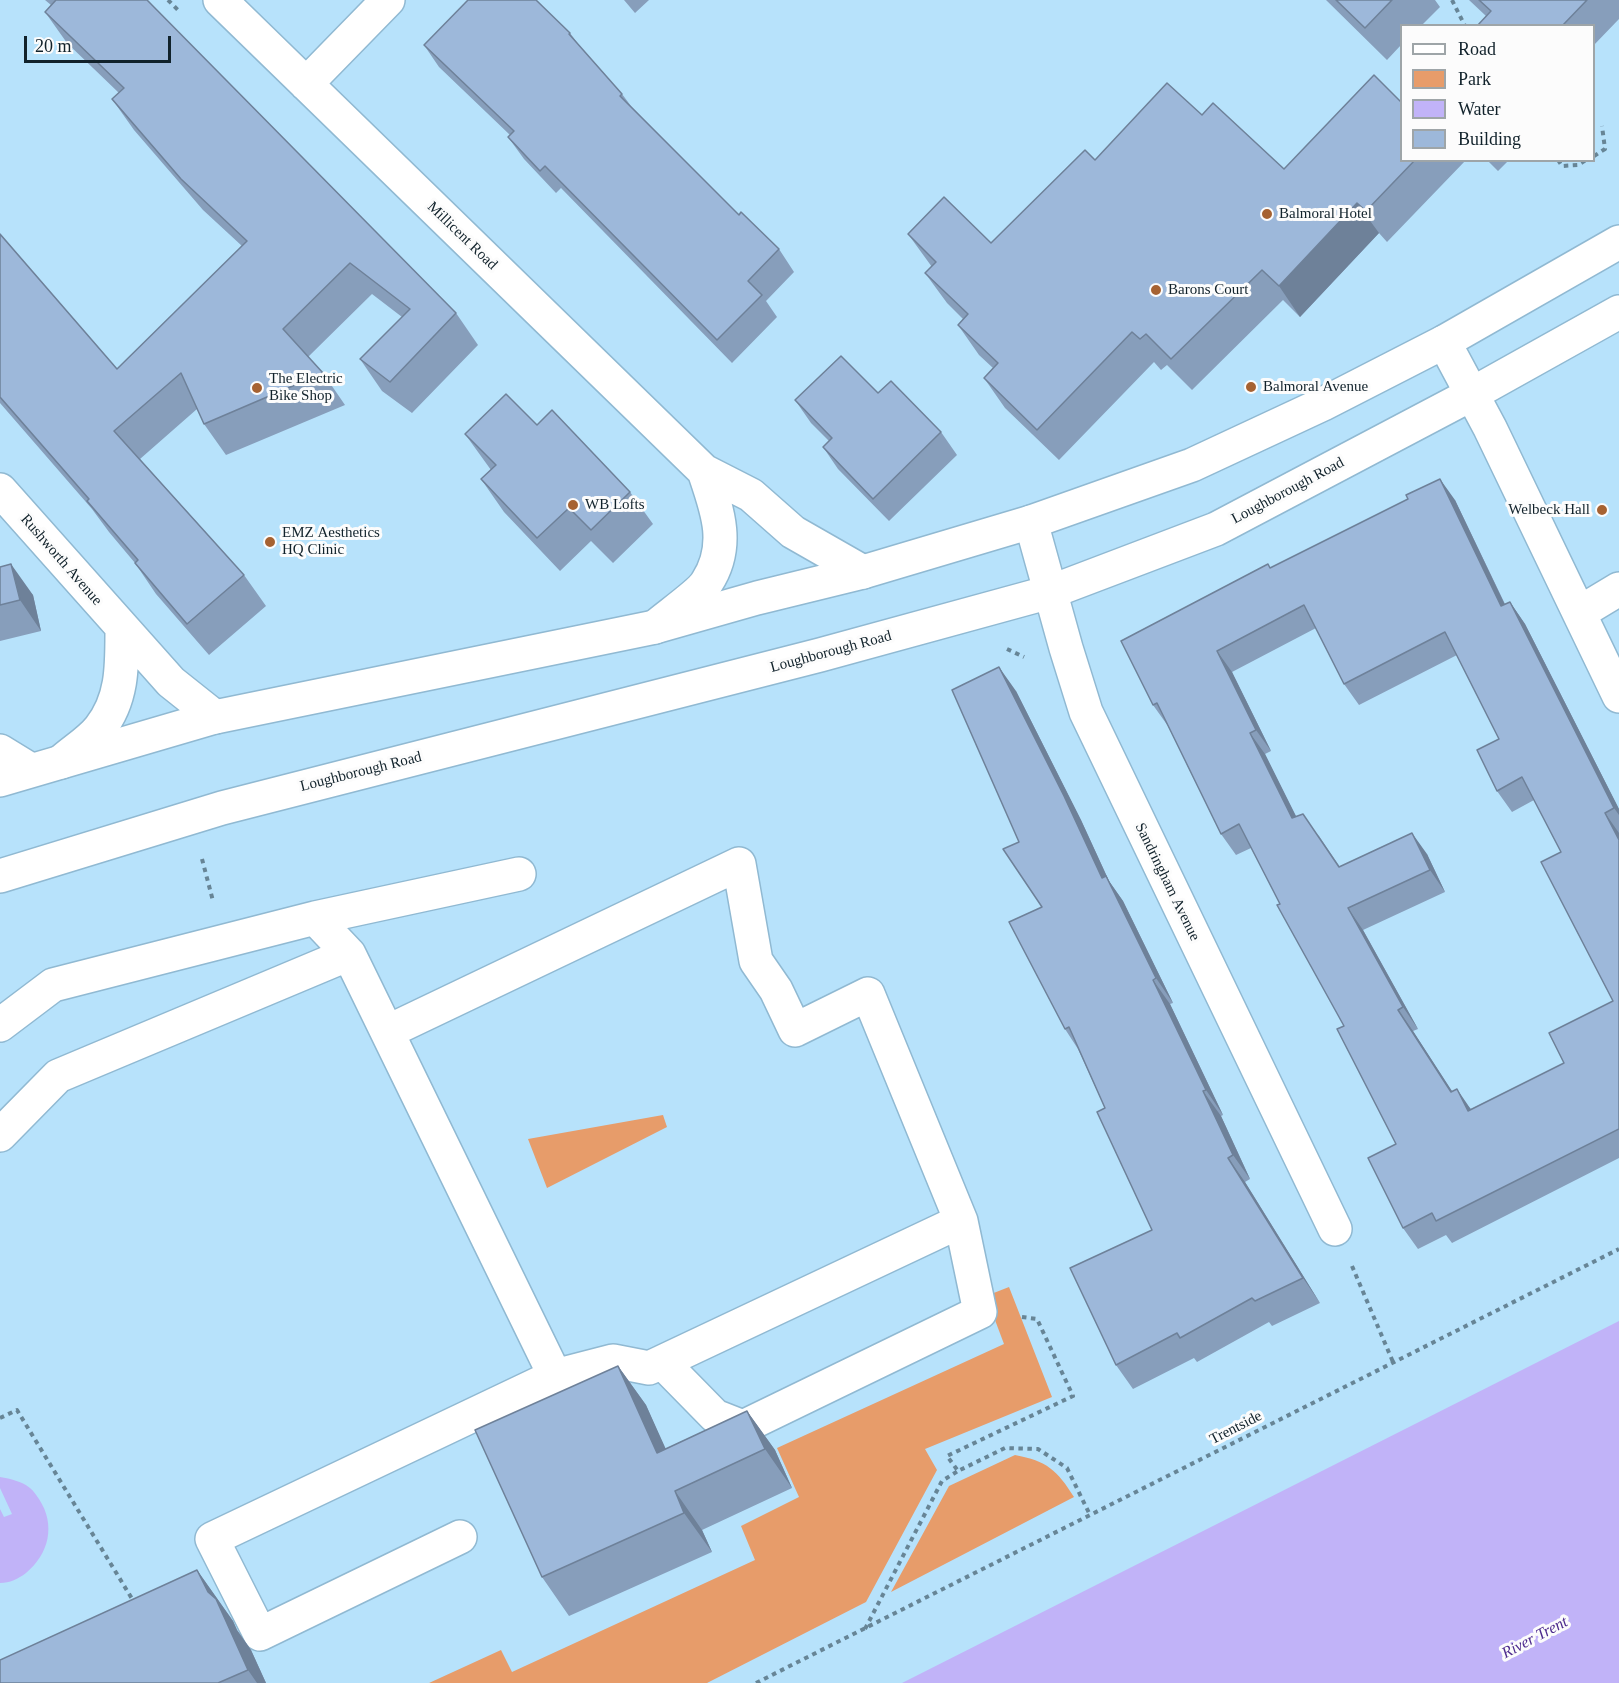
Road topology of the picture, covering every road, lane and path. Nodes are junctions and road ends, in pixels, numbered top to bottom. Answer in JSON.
{"nodes":[{"id":1,"x":220,"y":0,"type":"edge"},
{"id":2,"x":388,"y":0,"type":"edge"},
{"id":3,"x":1452,"y":0,"type":"edge"},
{"id":4,"x":1463,"y":24,"type":"edge"},
{"id":5,"x":306,"y":84,"type":"junction"},
{"id":6,"x":1602,"y":126,"type":"dead end"},
{"id":7,"x":1595,"y":155,"type":"edge"},
{"id":8,"x":1559,"y":162,"type":"edge"},
{"id":9,"x":1583,"y":162,"type":"edge"},
{"id":10,"x":1619,"y":242,"type":"edge"},
{"id":11,"x":1619,"y":312,"type":"edge"},
{"id":12,"x":1444,"y":342,"type":"junction"},
{"id":13,"x":1472,"y":394,"type":"junction"},
{"id":14,"x":704,"y":471,"type":"junction"},
{"id":15,"x":0,"y":490,"type":"edge"},
{"id":16,"x":1031,"y":522,"type":"junction"},
{"id":17,"x":863,"y":572,"type":"junction"},
{"id":18,"x":1619,"y":589,"type":"edge"},
{"id":19,"x":1050,"y":592,"type":"junction"},
{"id":20,"x":1579,"y":613,"type":"junction"},
{"id":21,"x":654,"y":627,"type":"junction"},
{"id":22,"x":122,"y":629,"type":"junction"},
{"id":23,"x":1619,"y":696,"type":"edge"},
{"id":24,"x":215,"y":717,"type":"junction"},
{"id":25,"x":0,"y":751,"type":"edge"},
{"id":26,"x":46,"y":766,"type":"junction"},
{"id":27,"x":0,"y":780,"type":"edge"},
{"id":28,"x":202,"y":858,"type":"dead end"},
{"id":29,"x":519,"y":874,"type":"dead end"},
{"id":30,"x":0,"y":876,"type":"edge"},
{"id":31,"x":215,"y":907,"type":"dead end"},
{"id":32,"x":315,"y":918,"type":"junction"},
{"id":33,"x":349,"y":954,"type":"junction"},
{"id":34,"x":0,"y":1025,"type":"edge"},
{"id":35,"x":387,"y":1032,"type":"junction"},
{"id":36,"x":0,"y":1135,"type":"edge"},
{"id":37,"x":961,"y":1221,"type":"junction"},
{"id":38,"x":1335,"y":1229,"type":"joint"},
{"id":39,"x":1619,"y":1249,"type":"edge"},
{"id":40,"x":980,"y":1312,"type":"junction"},
{"id":41,"x":662,"y":1362,"type":"junction"},
{"id":42,"x":1393,"y":1362,"type":"junction"},
{"id":43,"x":555,"y":1376,"type":"junction"},
{"id":44,"x":0,"y":1418,"type":"edge"},
{"id":45,"x":958,"y":1471,"type":"junction"},
{"id":46,"x":1090,"y":1515,"type":"junction"},
{"id":47,"x":460,"y":1538,"type":"dead end"},
{"id":48,"x":134,"y":1603,"type":"edge"},
{"id":49,"x":864,"y":1629,"type":"junction"},
{"id":50,"x":756,"y":1683,"type":"edge"}],
"edges":[{"from":1,"to":5,"type":"main road","name":"Millicent Road"},
{"from":2,"to":5,"type":"main road"},
{"from":3,"to":4,"type":"path"},
{"from":5,"to":14,"type":"main road","name":"Millicent Road"},
{"from":6,"to":7,"type":"path"},
{"from":8,"to":9,"type":"path"},
{"from":10,"to":12,"type":"main road"},
{"from":11,"to":13,"type":"main road","name":"Loughborough Road"},
{"from":12,"to":13,"type":"main road"},
{"from":12,"to":16,"type":"main road"},
{"from":13,"to":19,"type":"main road","name":"Loughborough Road"},
{"from":13,"to":20,"type":"main road"},
{"from":14,"to":17,"type":"main road","name":"Millicent Road"},
{"from":14,"to":21,"type":"main road","name":"Millicent Road"},
{"from":15,"to":22,"type":"main road","name":"Rushworth Avenue"},
{"from":16,"to":17,"type":"main road"},
{"from":16,"to":19,"type":"main road","name":"Sandringham Avenue"},
{"from":17,"to":21,"type":"main road"},
{"from":18,"to":20,"type":"main road"},
{"from":19,"to":30,"type":"main road","name":"Loughborough Road"},
{"from":19,"to":38,"type":"main road","name":"Sandringham Avenue"},
{"from":20,"to":23,"type":"main road"},
{"from":21,"to":24,"type":"main road"},
{"from":22,"to":24,"type":"main road","name":"Rushworth Avenue"},
{"from":22,"to":26,"type":"main road"},
{"from":24,"to":26,"type":"main road"},
{"from":25,"to":26,"type":"main road"},
{"from":26,"to":27,"type":"main road"},
{"from":28,"to":31,"type":"path"},
{"from":29,"to":32,"type":"main road"},
{"from":32,"to":33,"type":"main road"},
{"from":32,"to":34,"type":"main road"},
{"from":33,"to":35,"type":"main road"},
{"from":33,"to":36,"type":"main road"},
{"from":35,"to":37,"type":"main road"},
{"from":35,"to":43,"type":"main road"},
{"from":37,"to":40,"type":"main road"},
{"from":37,"to":41,"type":"main road"},
{"from":38,"to":42,"type":"path"},
{"from":39,"to":42,"type":"path","name":"Trentside"},
{"from":40,"to":41,"type":"main road"},
{"from":40,"to":45,"type":"path"},
{"from":41,"to":43,"type":"main road"},
{"from":42,"to":46,"type":"path","name":"Trentside"},
{"from":43,"to":47,"type":"main road"},
{"from":44,"to":48,"type":"path"},
{"from":45,"to":46,"type":"path"},
{"from":45,"to":49,"type":"path"},
{"from":46,"to":49,"type":"path","name":"Trentside"},
{"from":49,"to":50,"type":"path","name":"Trentside"}]}
